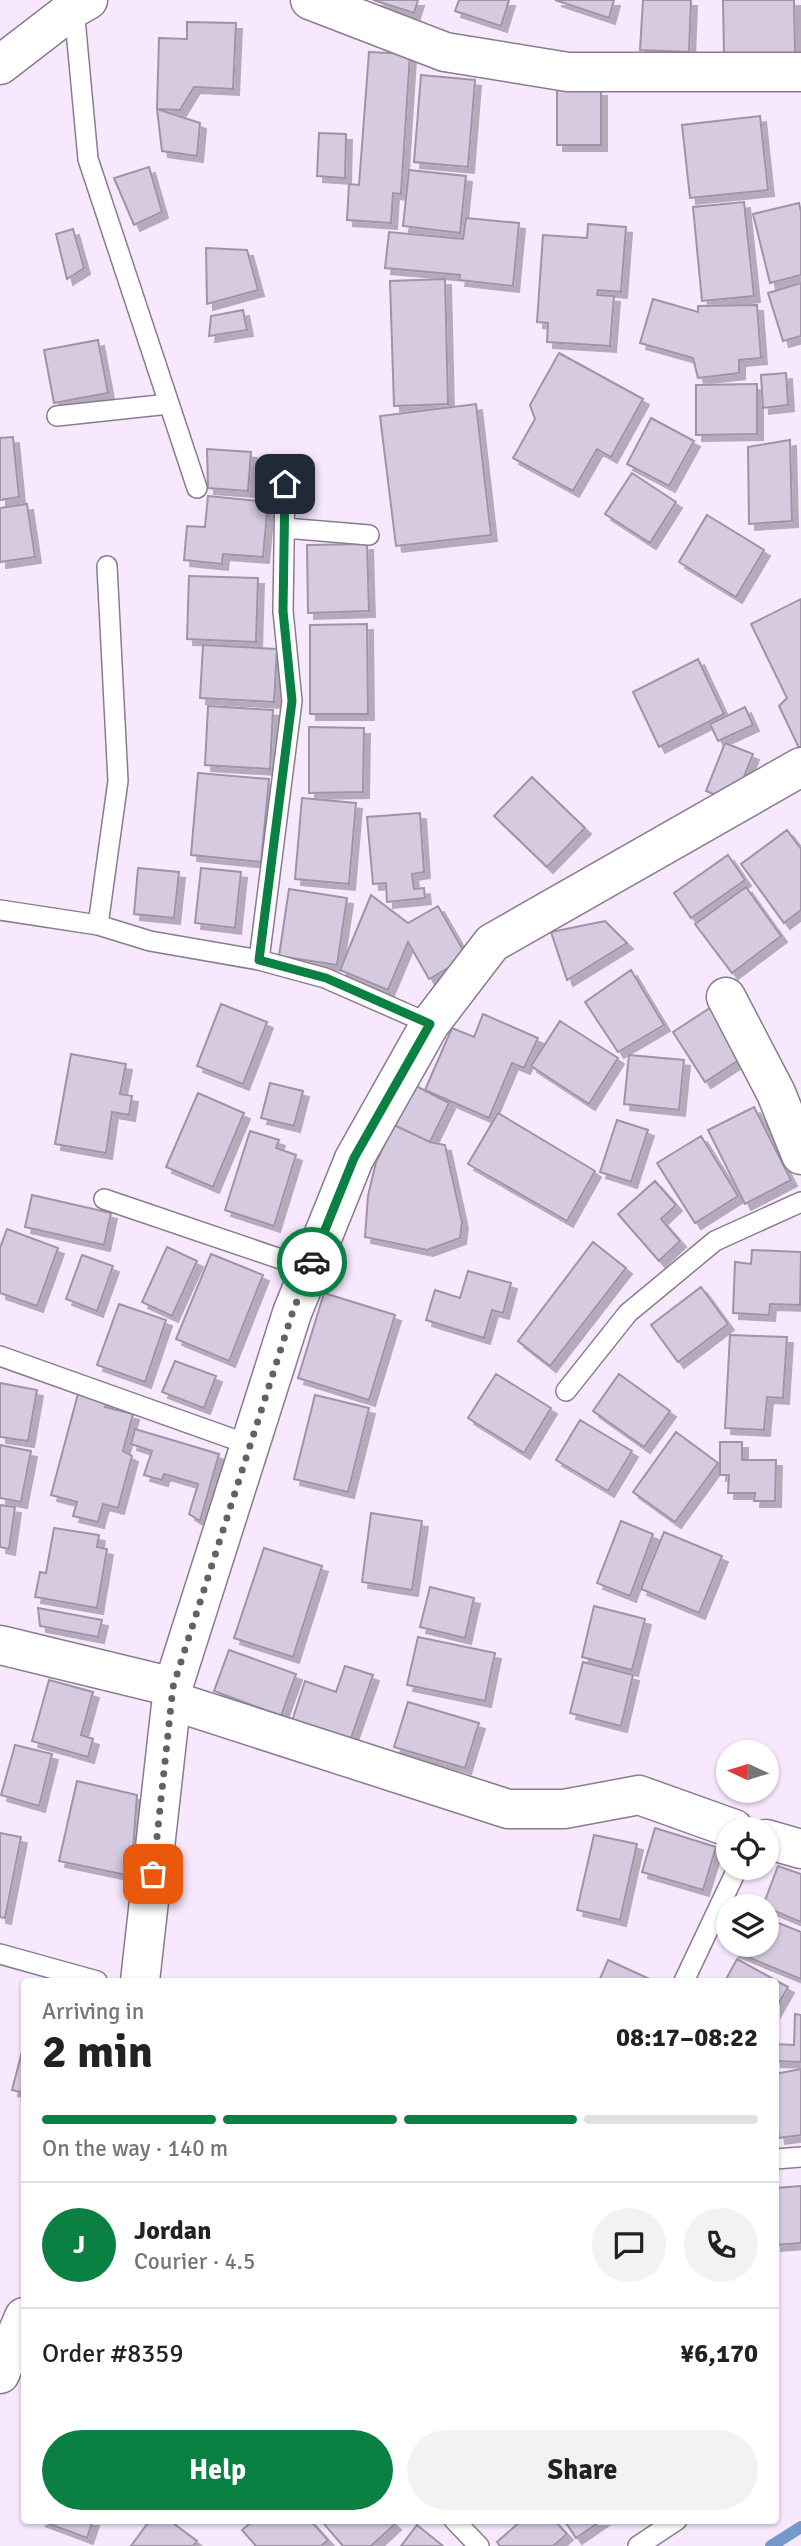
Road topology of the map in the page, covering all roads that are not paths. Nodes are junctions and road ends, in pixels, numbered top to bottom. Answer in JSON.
{"nodes":[{"id":1,"x":310,"y":0,"type":"edge"},
{"id":2,"x":81,"y":4,"type":"edge"},
{"id":3,"x":0,"y":65,"type":"edge"},
{"id":4,"x":801,"y":72,"type":"edge"},
{"id":5,"x":169,"y":404,"type":"junction"},
{"id":6,"x":57,"y":415,"type":"dead end"},
{"id":7,"x":285,"y":484,"type":"dead end"},
{"id":8,"x":197,"y":488,"type":"dead end"},
{"id":9,"x":285,"y":528,"type":"junction"},
{"id":10,"x":369,"y":535,"type":"dead end"},
{"id":11,"x":107,"y":566,"type":"dead end"},
{"id":12,"x":801,"y":767,"type":"edge"},
{"id":13,"x":0,"y":910,"type":"edge"},
{"id":14,"x":98,"y":925,"type":"junction"},
{"id":15,"x":259,"y":960,"type":"junction"},
{"id":16,"x":726,"y":997,"type":"dead end"},
{"id":17,"x":430,"y":1024,"type":"junction"},
{"id":18,"x":801,"y":1155,"type":"edge"},
{"id":19,"x":104,"y":1199,"type":"dead end"},
{"id":20,"x":801,"y":1202,"type":"edge"},
{"id":21,"x":310,"y":1269,"type":"junction"},
{"id":22,"x":0,"y":1356,"type":"edge"},
{"id":23,"x":565,"y":1391,"type":"dead end"},
{"id":24,"x":250,"y":1446,"type":"junction"},
{"id":25,"x":0,"y":1645,"type":"edge"},
{"id":26,"x":173,"y":1694,"type":"junction"},
{"id":27,"x":716,"y":1823,"type":"edge"},
{"id":28,"x":779,"y":1843,"type":"edge"},
{"id":29,"x":801,"y":1849,"type":"edge"},
{"id":30,"x":732,"y":1880,"type":"edge"},
{"id":31,"x":0,"y":1954,"type":"edge"},
{"id":32,"x":86,"y":1978,"type":"edge"},
{"id":33,"x":140,"y":1978,"type":"edge"},
{"id":34,"x":685,"y":1978,"type":"edge"},
{"id":35,"x":801,"y":2158,"type":"edge"},
{"id":36,"x":779,"y":2159,"type":"edge"},
{"id":37,"x":21,"y":2324,"type":"edge"},
{"id":38,"x":0,"y":2374,"type":"edge"},
{"id":39,"x":458,"y":2524,"type":"edge"},
{"id":40,"x":651,"y":2527,"type":"edge"},
{"id":41,"x":479,"y":2546,"type":"edge"},
{"id":42,"x":638,"y":2546,"type":"edge"}],
"edges":[{"from":1,"to":4,"type":"street"},
{"from":2,"to":3,"type":"street"},
{"from":2,"to":5,"type":"lane"},
{"from":5,"to":6,"type":"lane"},
{"from":5,"to":8,"type":"lane"},
{"from":7,"to":9,"type":"lane"},
{"from":9,"to":10,"type":"lane"},
{"from":9,"to":15,"type":"lane"},
{"from":11,"to":14,"type":"lane"},
{"from":12,"to":17,"type":"street"},
{"from":13,"to":14,"type":"lane"},
{"from":14,"to":15,"type":"lane"},
{"from":15,"to":17,"type":"lane"},
{"from":16,"to":18,"type":"street"},
{"from":17,"to":21,"type":"street"},
{"from":19,"to":21,"type":"lane"},
{"from":20,"to":23,"type":"lane"},
{"from":21,"to":24,"type":"street"},
{"from":22,"to":24,"type":"lane"},
{"from":24,"to":26,"type":"street"},
{"from":25,"to":26,"type":"street"},
{"from":26,"to":27,"type":"street"},
{"from":26,"to":33,"type":"street"},
{"from":28,"to":29,"type":"street"},
{"from":30,"to":34,"type":"lane"},
{"from":31,"to":32,"type":"lane"},
{"from":35,"to":36,"type":"lane"},
{"from":37,"to":38,"type":"street"},
{"from":39,"to":41,"type":"lane"},
{"from":40,"to":42,"type":"lane"}]}
